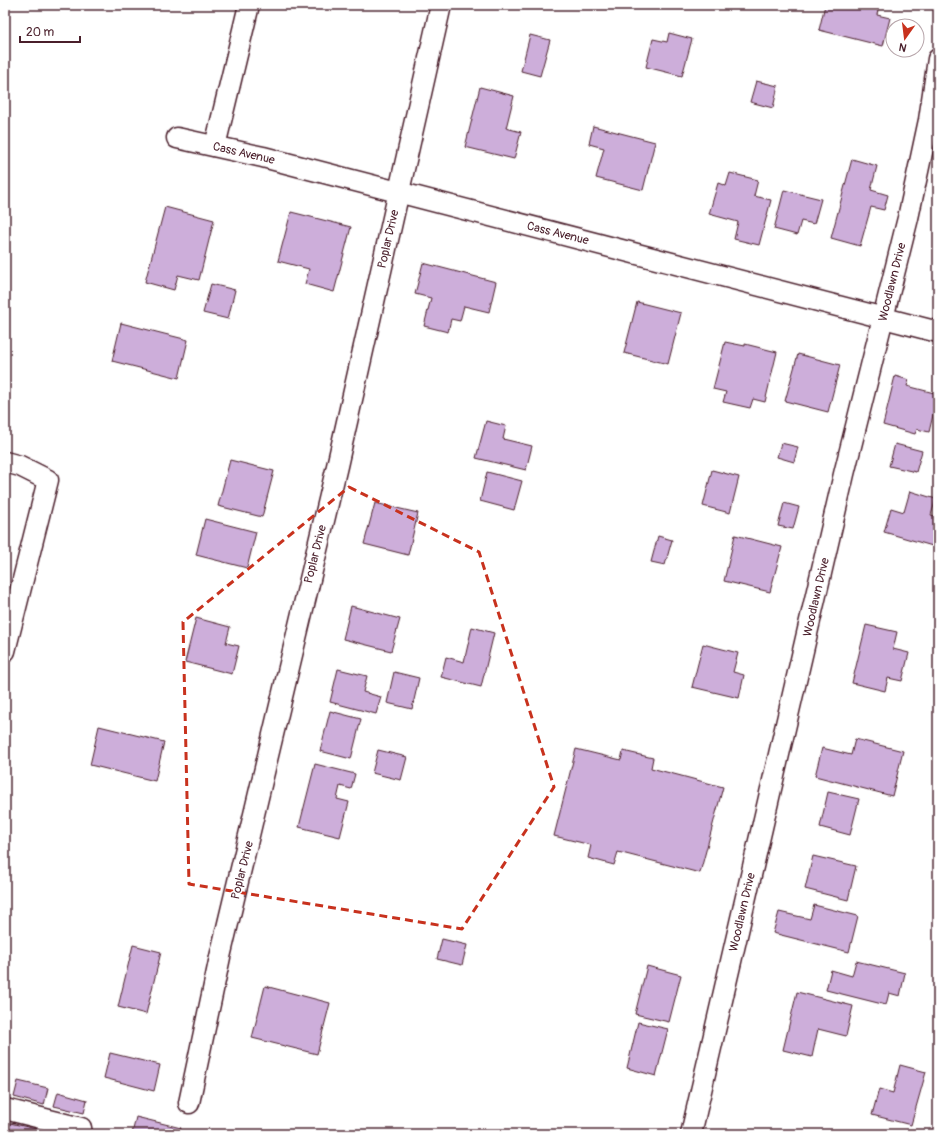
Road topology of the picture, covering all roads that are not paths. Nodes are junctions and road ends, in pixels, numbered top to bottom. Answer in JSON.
{"nodes":[{"id":1,"x":249,"y":5,"type":"edge"},
{"id":2,"x":441,"y":5,"type":"edge"},
{"id":3,"x":938,"y":59,"type":"edge"},
{"id":4,"x":177,"y":138,"type":"dead end"},
{"id":5,"x":215,"y":146,"type":"junction"},
{"id":6,"x":399,"y":192,"type":"junction"},
{"id":7,"x":884,"y":318,"type":"junction"},
{"id":8,"x":938,"y":332,"type":"edge"},
{"id":9,"x":5,"y":462,"type":"edge"},
{"id":10,"x":5,"y":652,"type":"edge"},
{"id":11,"x":189,"y":1103,"type":"dead end"},
{"id":12,"x":5,"y":1109,"type":"edge"},
{"id":13,"x":82,"y":1134,"type":"edge"},
{"id":14,"x":691,"y":1134,"type":"edge"}],
"edges":[{"from":1,"to":5,"type":"street"},
{"from":2,"to":6,"type":"street","name":"Poplar Drive"},
{"from":3,"to":7,"type":"street","name":"Woodlawn Drive"},
{"from":4,"to":5,"type":"street","name":"Cass Avenue"},
{"from":5,"to":6,"type":"street","name":"Cass Avenue"},
{"from":6,"to":7,"type":"street","name":"Cass Avenue"},
{"from":6,"to":11,"type":"street","name":"Poplar Drive"},
{"from":7,"to":8,"type":"street","name":"Cass Avenue"},
{"from":7,"to":14,"type":"street","name":"Woodlawn Drive"},
{"from":9,"to":10,"type":"street"},
{"from":12,"to":13,"type":"street"}]}
